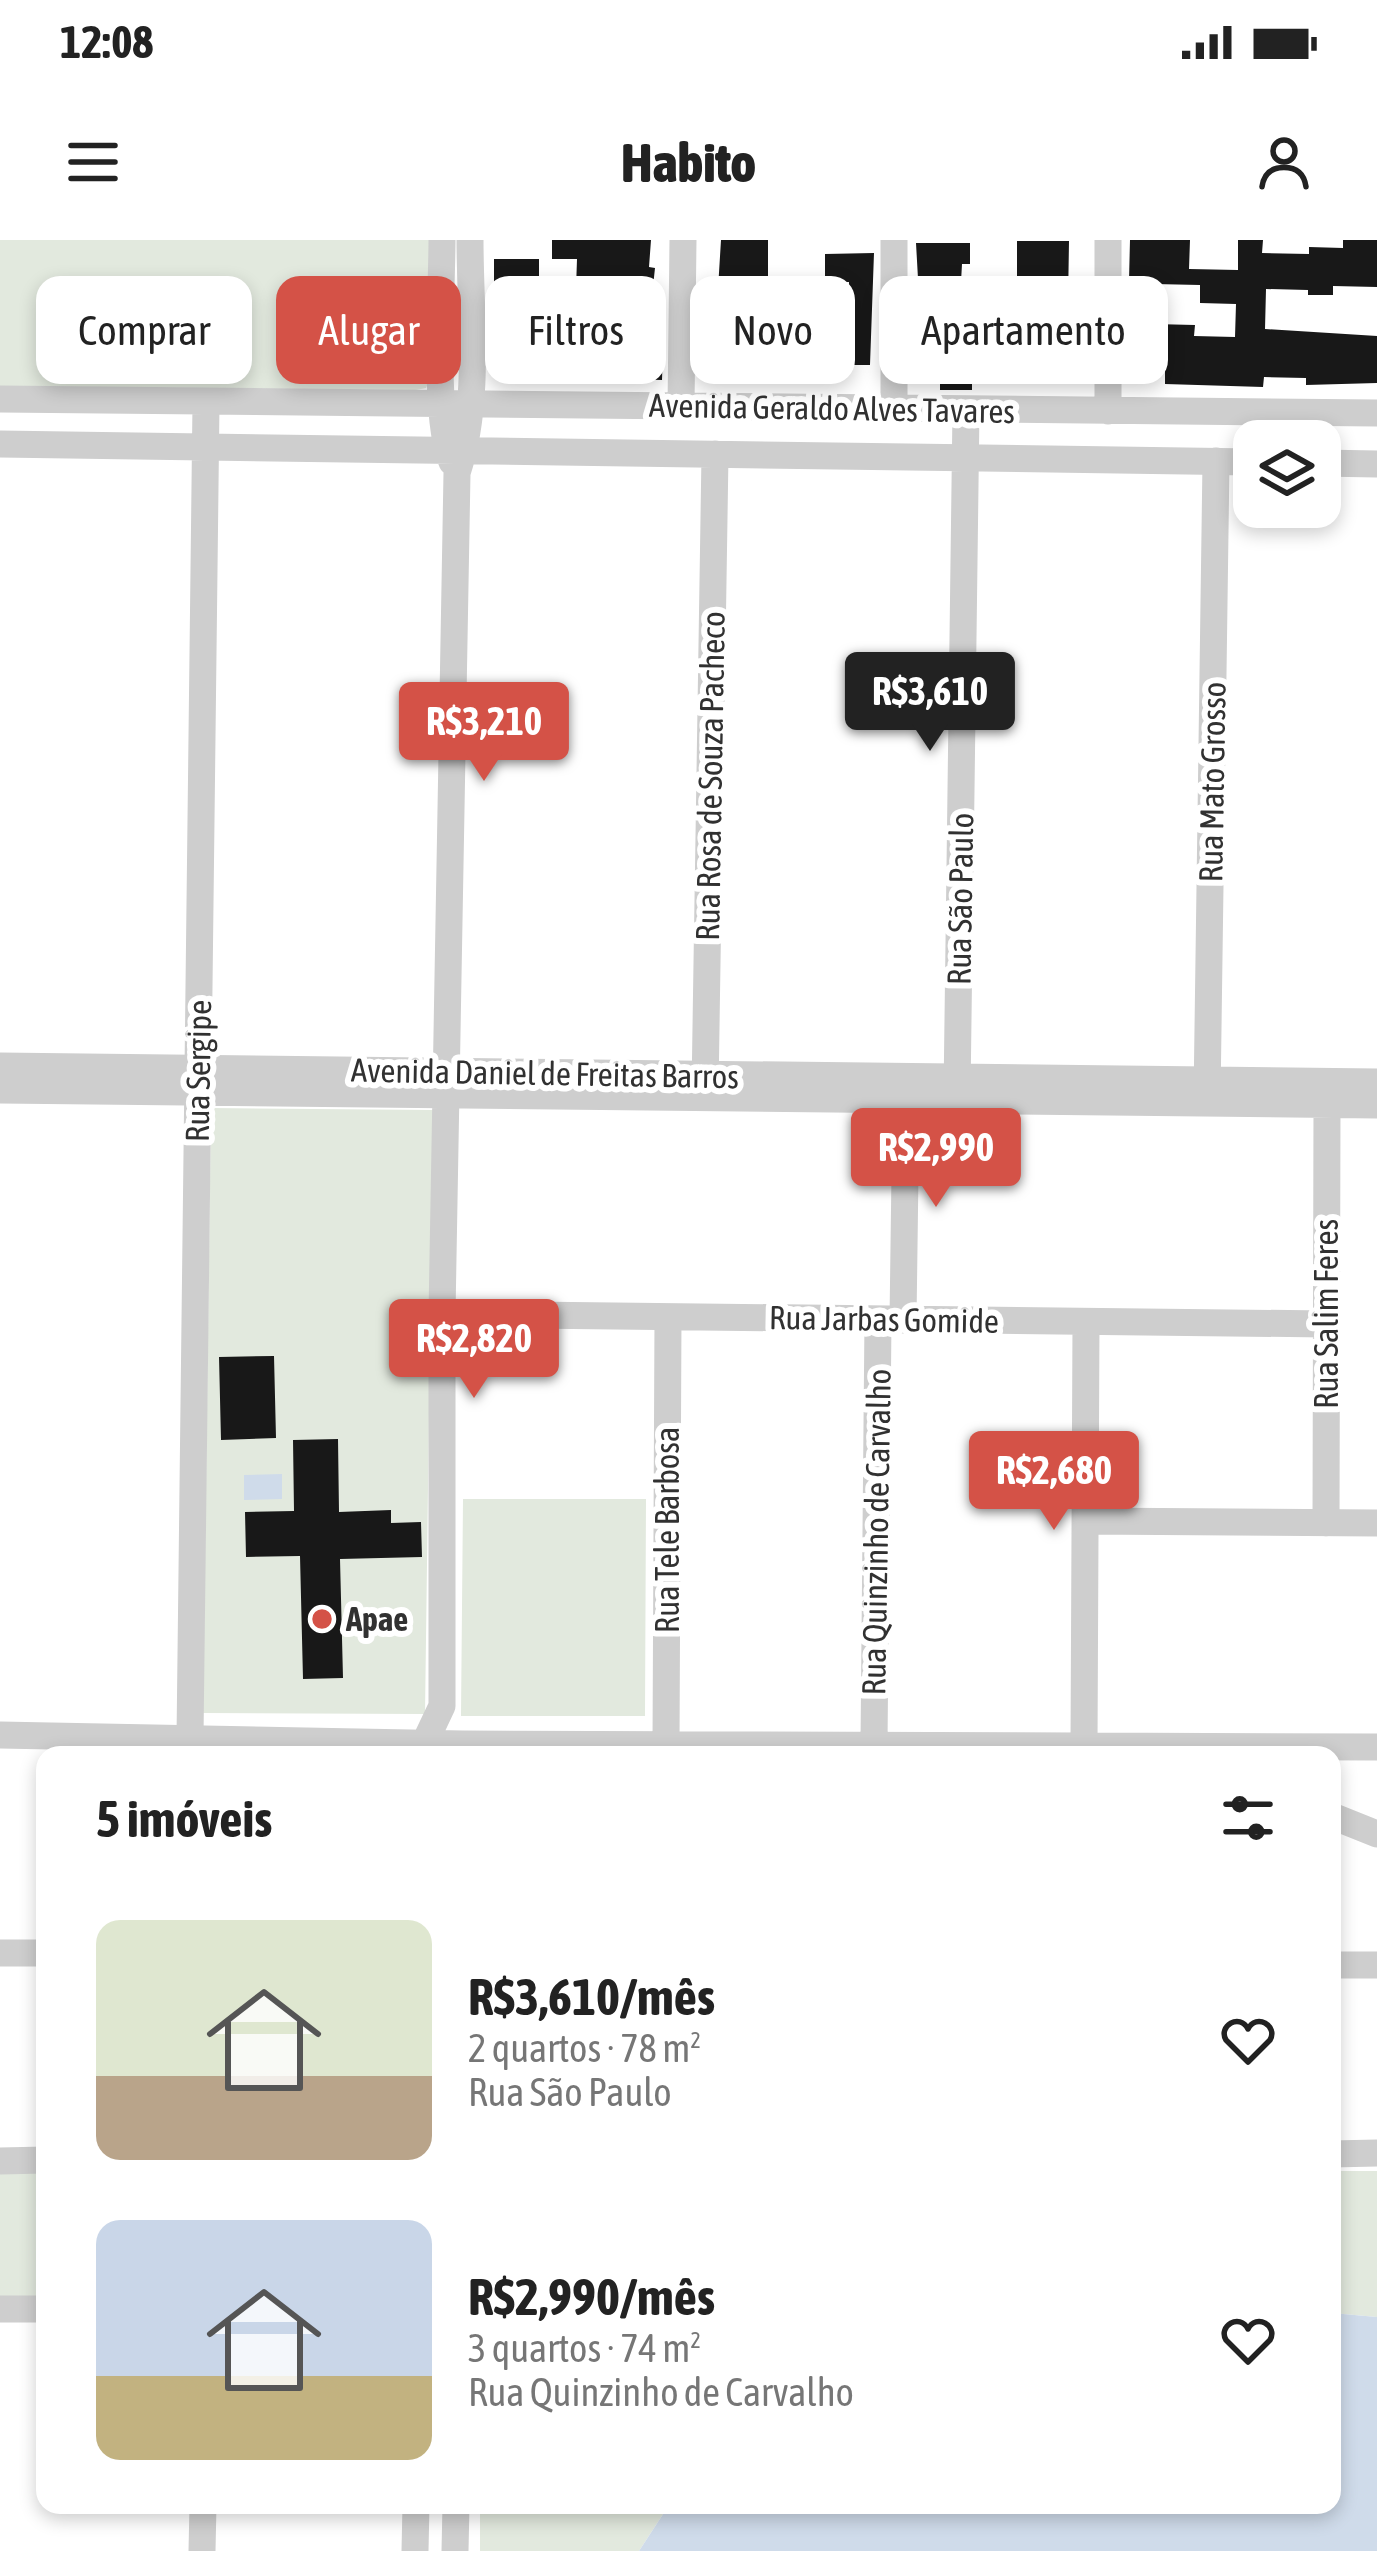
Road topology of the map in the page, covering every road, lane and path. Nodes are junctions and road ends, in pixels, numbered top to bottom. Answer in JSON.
{"nodes":[{"id":1,"x":442,"y":240,"type":"edge"},
{"id":2,"x":470,"y":240,"type":"edge"},
{"id":3,"x":683,"y":240,"type":"edge"},
{"id":4,"x":894,"y":240,"type":"edge"},
{"id":5,"x":1108,"y":240,"type":"edge"},
{"id":6,"x":0,"y":399,"type":"edge"},
{"id":7,"x":206,"y":403,"type":"junction"},
{"id":8,"x":456,"y":403,"type":"junction"},
{"id":9,"x":682,"y":406,"type":"junction"},
{"id":10,"x":894,"y":408,"type":"junction"},
{"id":11,"x":966,"y":409,"type":"junction"},
{"id":12,"x":1108,"y":411,"type":"junction"},
{"id":13,"x":1377,"y":413,"type":"edge"},
{"id":14,"x":0,"y":444,"type":"edge"},
{"id":15,"x":205,"y":446,"type":"junction"},
{"id":16,"x":715,"y":454,"type":"junction"},
{"id":17,"x":456,"y":457,"type":"junction"},
{"id":18,"x":966,"y":457,"type":"junction"},
{"id":19,"x":1216,"y":461,"type":"junction"},
{"id":20,"x":1233,"y":461,"type":"edge"},
{"id":21,"x":1341,"y":463,"type":"edge"},
{"id":22,"x":1377,"y":464,"type":"edge"},
{"id":23,"x":0,"y":1066,"type":"edge"},
{"id":24,"x":198,"y":1080,"type":"junction"},
{"id":25,"x":1377,"y":1082,"type":"edge"},
{"id":26,"x":448,"y":1083,"type":"junction"},
{"id":27,"x":705,"y":1086,"type":"junction"},
{"id":28,"x":957,"y":1089,"type":"junction"},
{"id":29,"x":0,"y":1090,"type":"edge"},
{"id":30,"x":1207,"y":1092,"type":"junction"},
{"id":31,"x":906,"y":1100,"type":"junction"},
{"id":32,"x":1327,"y":1104,"type":"junction"},
{"id":33,"x":1377,"y":1105,"type":"edge"},
{"id":34,"x":442,"y":1315,"type":"junction"},
{"id":35,"x":668,"y":1317,"type":"junction"},
{"id":36,"x":890,"y":1320,"type":"junction"},
{"id":37,"x":1086,"y":1322,"type":"junction"},
{"id":38,"x":1326,"y":1324,"type":"junction"},
{"id":39,"x":1085,"y":1521,"type":"junction"},
{"id":40,"x":1326,"y":1523,"type":"junction"},
{"id":41,"x":1377,"y":1523,"type":"edge"},
{"id":42,"x":442,"y":1706,"type":"junction"},
{"id":43,"x":0,"y":1735,"type":"edge"},
{"id":44,"x":190,"y":1738,"type":"junction"},
{"id":45,"x":666,"y":1744,"type":"junction"},
{"id":46,"x":874,"y":1744,"type":"junction"},
{"id":47,"x":1084,"y":1745,"type":"junction"},
{"id":48,"x":378,"y":1746,"type":"edge"},
{"id":49,"x":426,"y":1746,"type":"edge"},
{"id":50,"x":462,"y":1746,"type":"edge"},
{"id":51,"x":585,"y":1746,"type":"edge"},
{"id":52,"x":926,"y":1746,"type":"edge"},
{"id":53,"x":1073,"y":1746,"type":"edge"},
{"id":54,"x":1096,"y":1746,"type":"edge"},
{"id":55,"x":1341,"y":1747,"type":"edge"},
{"id":56,"x":1377,"y":1748,"type":"edge"},
{"id":57,"x":1341,"y":1752,"type":"edge"},
{"id":58,"x":1377,"y":1767,"type":"edge"},
{"id":59,"x":1341,"y":1820,"type":"edge"},
{"id":60,"x":1377,"y":1834,"type":"edge"},
{"id":61,"x":0,"y":1953,"type":"edge"},
{"id":62,"x":36,"y":1953,"type":"edge"},
{"id":63,"x":1341,"y":1965,"type":"edge"},
{"id":64,"x":1377,"y":1965,"type":"edge"},
{"id":65,"x":1377,"y":2153,"type":"edge"},
{"id":66,"x":1341,"y":2154,"type":"edge"},
{"id":67,"x":36,"y":2160,"type":"edge"},
{"id":68,"x":0,"y":2161,"type":"edge"},
{"id":69,"x":0,"y":2308,"type":"edge"},
{"id":70,"x":36,"y":2308,"type":"edge"},
{"id":71,"x":202,"y":2514,"type":"edge"},
{"id":72,"x":416,"y":2514,"type":"edge"},
{"id":73,"x":456,"y":2514,"type":"edge"},
{"id":74,"x":202,"y":2551,"type":"edge"},
{"id":75,"x":416,"y":2551,"type":"edge"},
{"id":76,"x":455,"y":2551,"type":"edge"}],
"edges":[{"from":1,"to":8,"type":"street"},
{"from":2,"to":8,"type":"street"},
{"from":3,"to":9,"type":"street"},
{"from":4,"to":10,"type":"street"},
{"from":5,"to":12,"type":"street"},
{"from":6,"to":7,"type":"street","name":"Avenida Geraldo Alves Tavares"},
{"from":7,"to":8,"type":"street","name":"Avenida Geraldo Alves Tavares"},
{"from":7,"to":15,"type":"street","name":"Rua Sergipe"},
{"from":8,"to":9,"type":"street","name":"Avenida Geraldo Alves Tavares"},
{"from":8,"to":17,"type":"street"},
{"from":9,"to":10,"type":"street","name":"Avenida Geraldo Alves Tavares"},
{"from":10,"to":11,"type":"street","name":"Avenida Geraldo Alves Tavares"},
{"from":11,"to":12,"type":"street","name":"Avenida Geraldo Alves Tavares"},
{"from":11,"to":18,"type":"street","name":"Rua São Paulo"},
{"from":12,"to":13,"type":"street","name":"Avenida Geraldo Alves Tavares"},
{"from":14,"to":15,"type":"street","name":"Avenida Geraldo Alves Tavares"},
{"from":15,"to":17,"type":"street","name":"Avenida Geraldo Alves Tavares"},
{"from":15,"to":24,"type":"street","name":"Rua Sergipe"},
{"from":16,"to":17,"type":"street","name":"Avenida Geraldo Alves Tavares"},
{"from":16,"to":18,"type":"street","name":"Avenida Geraldo Alves Tavares"},
{"from":16,"to":27,"type":"street","name":"Rua Rosa de Souza Pacheco"},
{"from":17,"to":26,"type":"street"},
{"from":18,"to":19,"type":"street","name":"Avenida Geraldo Alves Tavares"},
{"from":18,"to":28,"type":"street","name":"Rua São Paulo"},
{"from":19,"to":20,"type":"street","name":"Avenida Geraldo Alves Tavares"},
{"from":19,"to":30,"type":"street","name":"Rua Mato Grosso"},
{"from":21,"to":22,"type":"street"},
{"from":23,"to":24,"type":"street","name":"Avenida Daniel de Freitas Barros"},
{"from":24,"to":26,"type":"street","name":"Avenida Daniel de Freitas Barros"},
{"from":24,"to":29,"type":"street","name":"Avenida Daniel de Freitas Barros"},
{"from":24,"to":44,"type":"street","name":"Rua Sergipe"},
{"from":25,"to":30,"type":"street","name":"Avenida Daniel de Freitas Barros"},
{"from":26,"to":27,"type":"street","name":"Avenida Daniel de Freitas Barros"},
{"from":26,"to":34,"type":"street"},
{"from":27,"to":28,"type":"street","name":"Avenida Daniel de Freitas Barros"},
{"from":27,"to":31,"type":"street","name":"Avenida Daniel de Freitas Barros"},
{"from":28,"to":30,"type":"street","name":"Avenida Daniel de Freitas Barros"},
{"from":28,"to":31,"type":"street","name":"Avenida Daniel de Freitas Barros"},
{"from":30,"to":32,"type":"street","name":"Avenida Daniel de Freitas Barros"},
{"from":31,"to":36,"type":"street","name":"Rua Quinzinho de Carvalho"},
{"from":32,"to":33,"type":"street","name":"Avenida Daniel de Freitas Barros"},
{"from":32,"to":38,"type":"street","name":"Rua Salim Feres"},
{"from":34,"to":35,"type":"street","name":"Rua Jarbas Gomide"},
{"from":34,"to":42,"type":"street"},
{"from":35,"to":36,"type":"street","name":"Rua Jarbas Gomide"},
{"from":35,"to":45,"type":"street","name":"Rua Tele Barbosa"},
{"from":36,"to":37,"type":"street","name":"Rua Jarbas Gomide"},
{"from":36,"to":46,"type":"street","name":"Rua Quinzinho de Carvalho"},
{"from":37,"to":38,"type":"street","name":"Rua Jarbas Gomide"},
{"from":37,"to":39,"type":"street"},
{"from":38,"to":40,"type":"street","name":"Rua Salim Feres"},
{"from":39,"to":40,"type":"street"},
{"from":39,"to":47,"type":"street"},
{"from":40,"to":41,"type":"street"},
{"from":42,"to":49,"type":"street"},
{"from":42,"to":50,"type":"street"},
{"from":43,"to":44,"type":"street"},
{"from":44,"to":48,"type":"street"},
{"from":45,"to":46,"type":"street"},
{"from":45,"to":51,"type":"street"},
{"from":46,"to":52,"type":"street"},
{"from":47,"to":53,"type":"street"},
{"from":47,"to":54,"type":"street"},
{"from":55,"to":56,"type":"street"},
{"from":57,"to":58,"type":"street"},
{"from":59,"to":60,"type":"street"},
{"from":61,"to":62,"type":"street"},
{"from":63,"to":64,"type":"street"},
{"from":65,"to":66,"type":"street"},
{"from":67,"to":68,"type":"street"},
{"from":69,"to":70,"type":"street"},
{"from":71,"to":74,"type":"street"},
{"from":72,"to":75,"type":"street"},
{"from":73,"to":76,"type":"street"}]}
